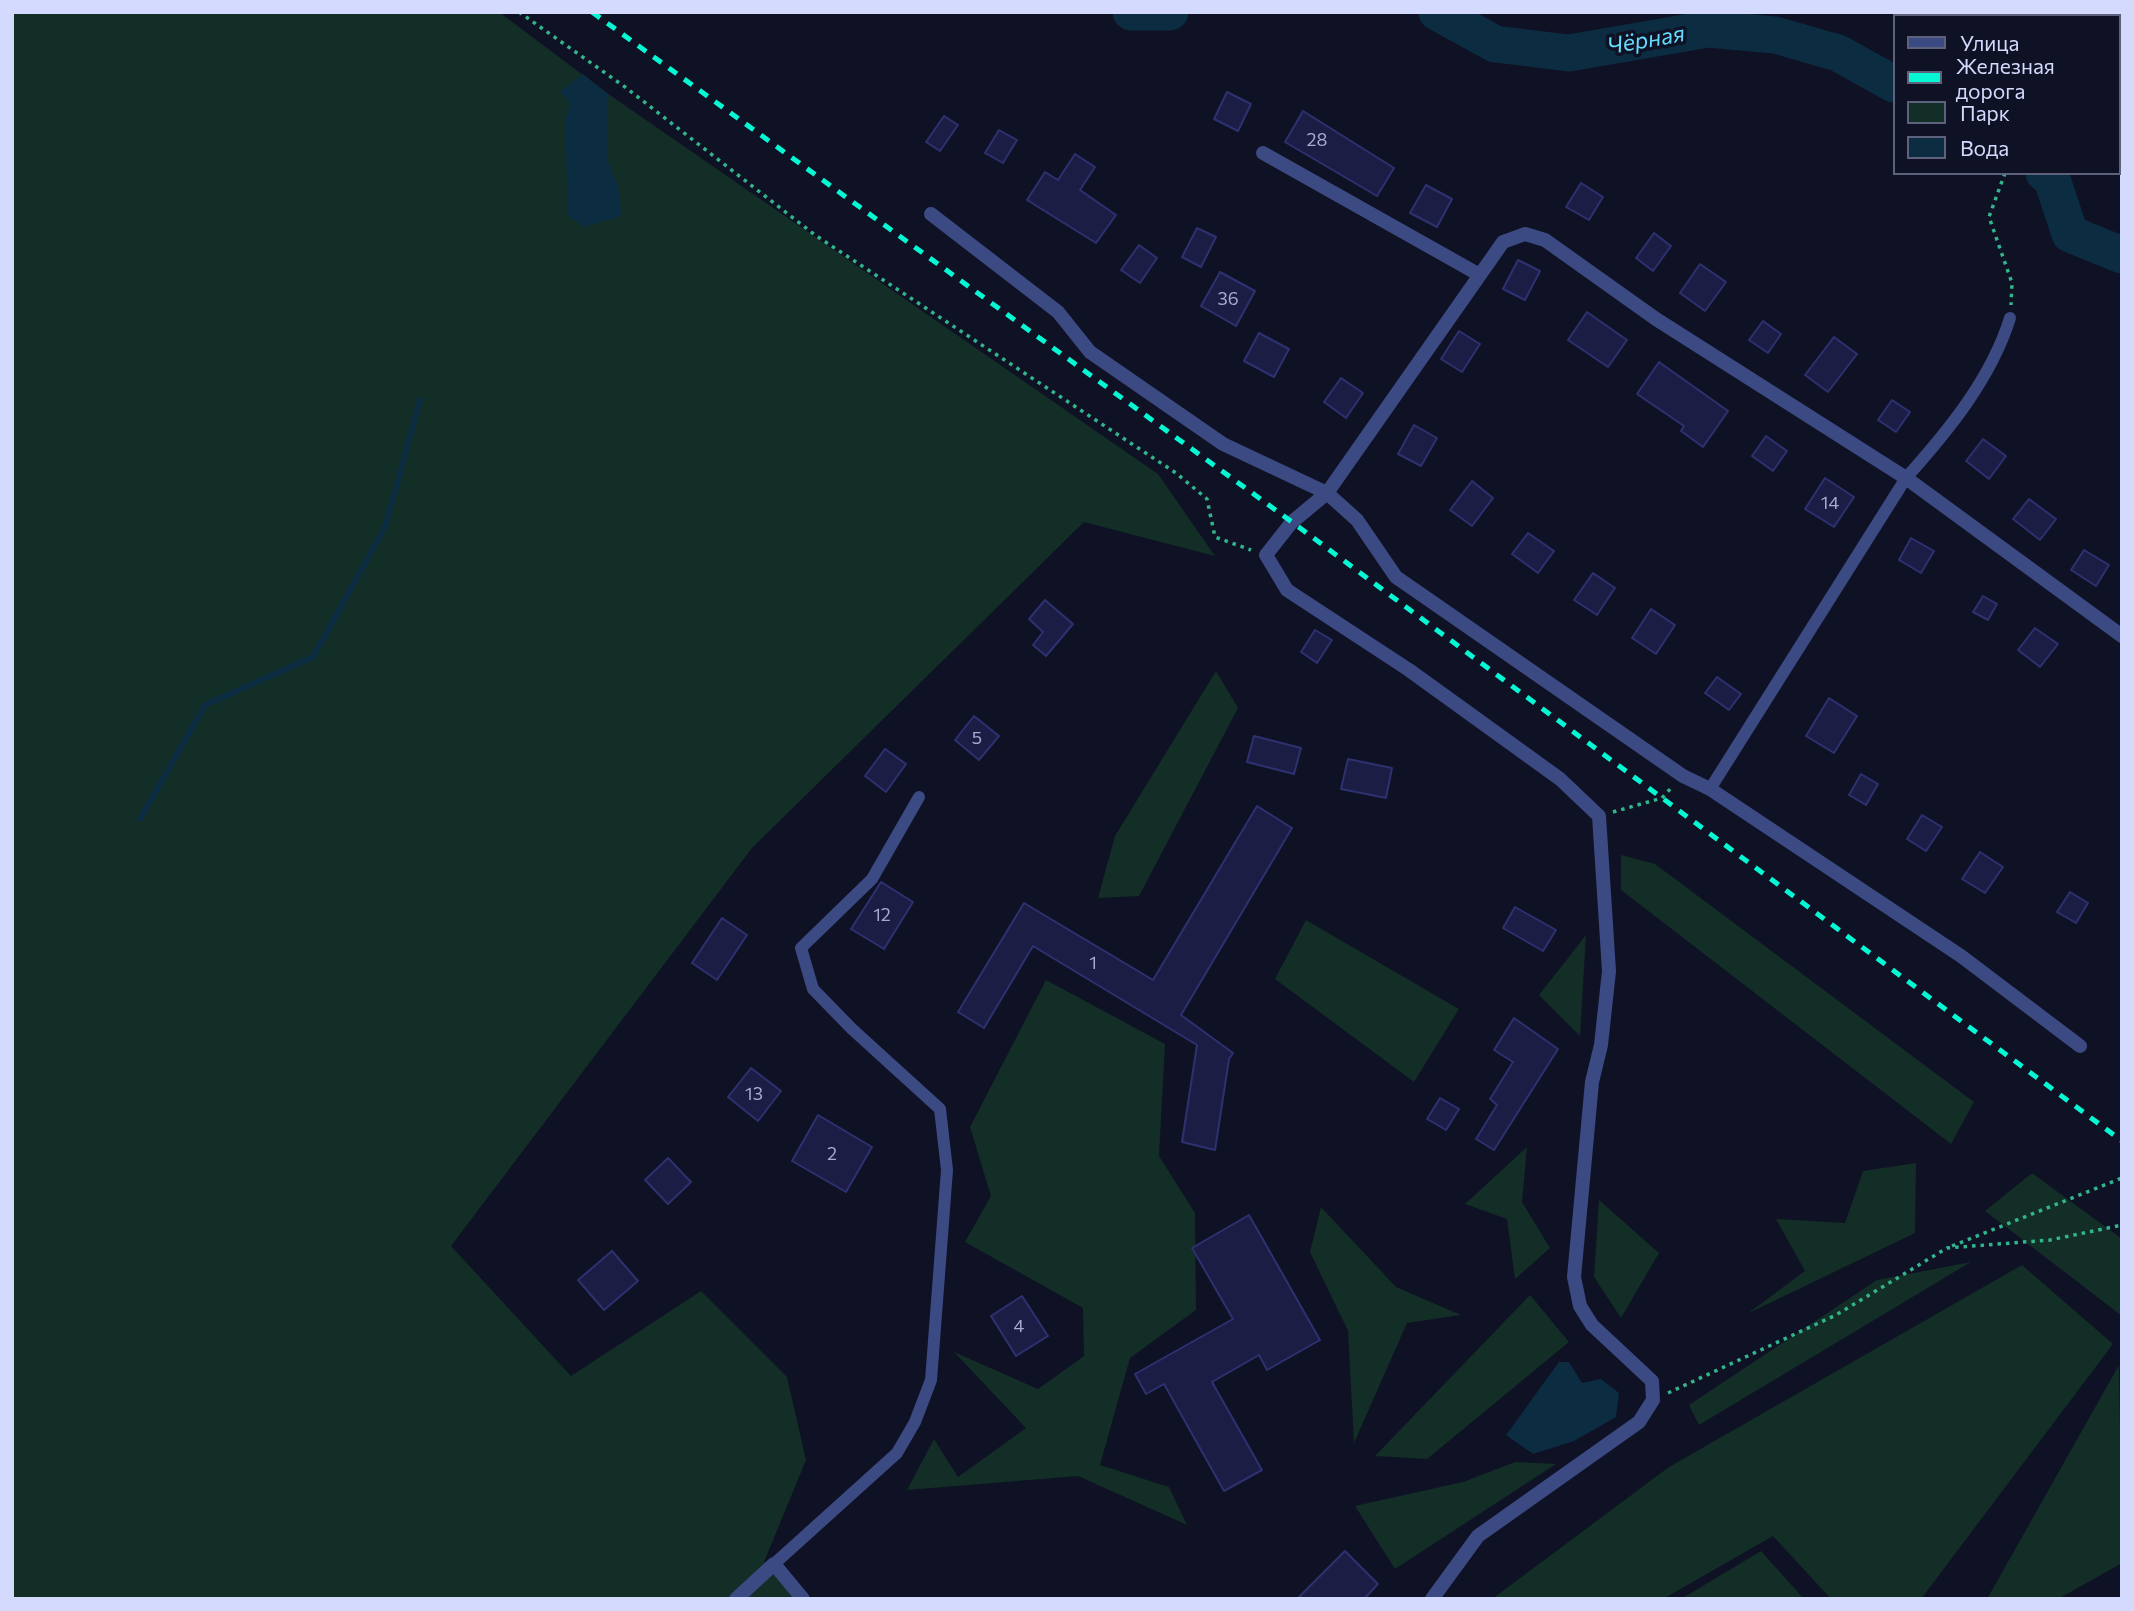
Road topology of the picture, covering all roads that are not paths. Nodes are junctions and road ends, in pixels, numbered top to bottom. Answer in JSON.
{"nodes":[{"id":1,"x":1264,"y":153,"type":"dead end"},
{"id":2,"x":931,"y":214,"type":"dead end"},
{"id":3,"x":1478,"y":274,"type":"junction"},
{"id":4,"x":2010,"y":318,"type":"road end"},
{"id":5,"x":1906,"y":478,"type":"junction"},
{"id":6,"x":1327,"y":493,"type":"junction"},
{"id":7,"x":2122,"y":636,"type":"edge"},
{"id":8,"x":1710,"y":789,"type":"junction"},
{"id":9,"x":919,"y":797,"type":"dead end"},
{"id":10,"x":2080,"y":1046,"type":"dead end"},
{"id":11,"x":774,"y":1564,"type":"junction"},
{"id":12,"x":736,"y":1599,"type":"edge"},
{"id":13,"x":803,"y":1599,"type":"edge"},
{"id":14,"x":1432,"y":1599,"type":"edge"}],
"edges":[{"from":1,"to":3,"type":"street"},
{"from":2,"to":6,"type":"street"},
{"from":3,"to":5,"type":"street"},
{"from":3,"to":6,"type":"street"},
{"from":4,"to":5,"type":"lane"},
{"from":5,"to":7,"type":"street"},
{"from":5,"to":8,"type":"lane"},
{"from":6,"to":8,"type":"street"},
{"from":6,"to":14,"type":"street"},
{"from":8,"to":10,"type":"street"},
{"from":9,"to":11,"type":"lane"},
{"from":11,"to":12,"type":"street"},
{"from":11,"to":13,"type":"street"}]}
